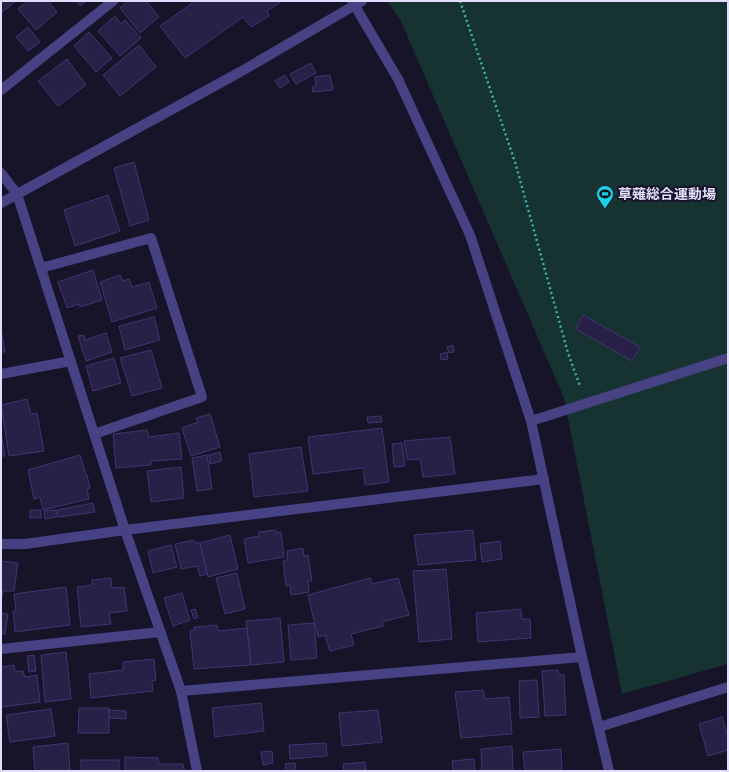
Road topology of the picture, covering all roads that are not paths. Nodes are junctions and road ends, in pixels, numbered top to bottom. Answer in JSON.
{"nodes":[{"id":1,"x":113,"y":1,"type":"edge"},
{"id":2,"x":357,"y":2,"type":"edge"},
{"id":3,"x":1,"y":90,"type":"edge"},
{"id":4,"x":1,"y":173,"type":"edge"},
{"id":5,"x":17,"y":194,"type":"junction"},
{"id":6,"x":1,"y":203,"type":"edge"},
{"id":7,"x":41,"y":268,"type":"junction"},
{"id":8,"x":728,"y":358,"type":"edge"},
{"id":9,"x":71,"y":361,"type":"junction"},
{"id":10,"x":1,"y":374,"type":"edge"},
{"id":11,"x":532,"y":421,"type":"junction"},
{"id":12,"x":94,"y":434,"type":"junction"},
{"id":13,"x":544,"y":479,"type":"junction"},
{"id":14,"x":125,"y":530,"type":"junction"},
{"id":15,"x":1,"y":544,"type":"edge"},
{"id":16,"x":160,"y":632,"type":"junction"},
{"id":17,"x":1,"y":649,"type":"edge"},
{"id":18,"x":582,"y":657,"type":"junction"},
{"id":19,"x":728,"y":687,"type":"edge"},
{"id":20,"x":181,"y":692,"type":"junction"},
{"id":21,"x":599,"y":727,"type":"junction"},
{"id":22,"x":197,"y":771,"type":"edge"},
{"id":23,"x":609,"y":771,"type":"edge"}],
"edges":[{"from":1,"to":3,"type":"street"},
{"from":2,"to":5,"type":"street"},
{"from":2,"to":11,"type":"street"},
{"from":4,"to":5,"type":"street"},
{"from":5,"to":6,"type":"street"},
{"from":5,"to":7,"type":"street"},
{"from":7,"to":9,"type":"street"},
{"from":7,"to":12,"type":"street"},
{"from":8,"to":11,"type":"street"},
{"from":9,"to":10,"type":"street"},
{"from":9,"to":12,"type":"street"},
{"from":11,"to":13,"type":"street"},
{"from":12,"to":14,"type":"street"},
{"from":13,"to":14,"type":"street"},
{"from":13,"to":18,"type":"street"},
{"from":14,"to":15,"type":"street"},
{"from":14,"to":16,"type":"street"},
{"from":16,"to":17,"type":"street"},
{"from":16,"to":20,"type":"street"},
{"from":18,"to":20,"type":"street"},
{"from":18,"to":21,"type":"street"},
{"from":19,"to":21,"type":"street"},
{"from":20,"to":22,"type":"street"},
{"from":21,"to":23,"type":"street"}]}
